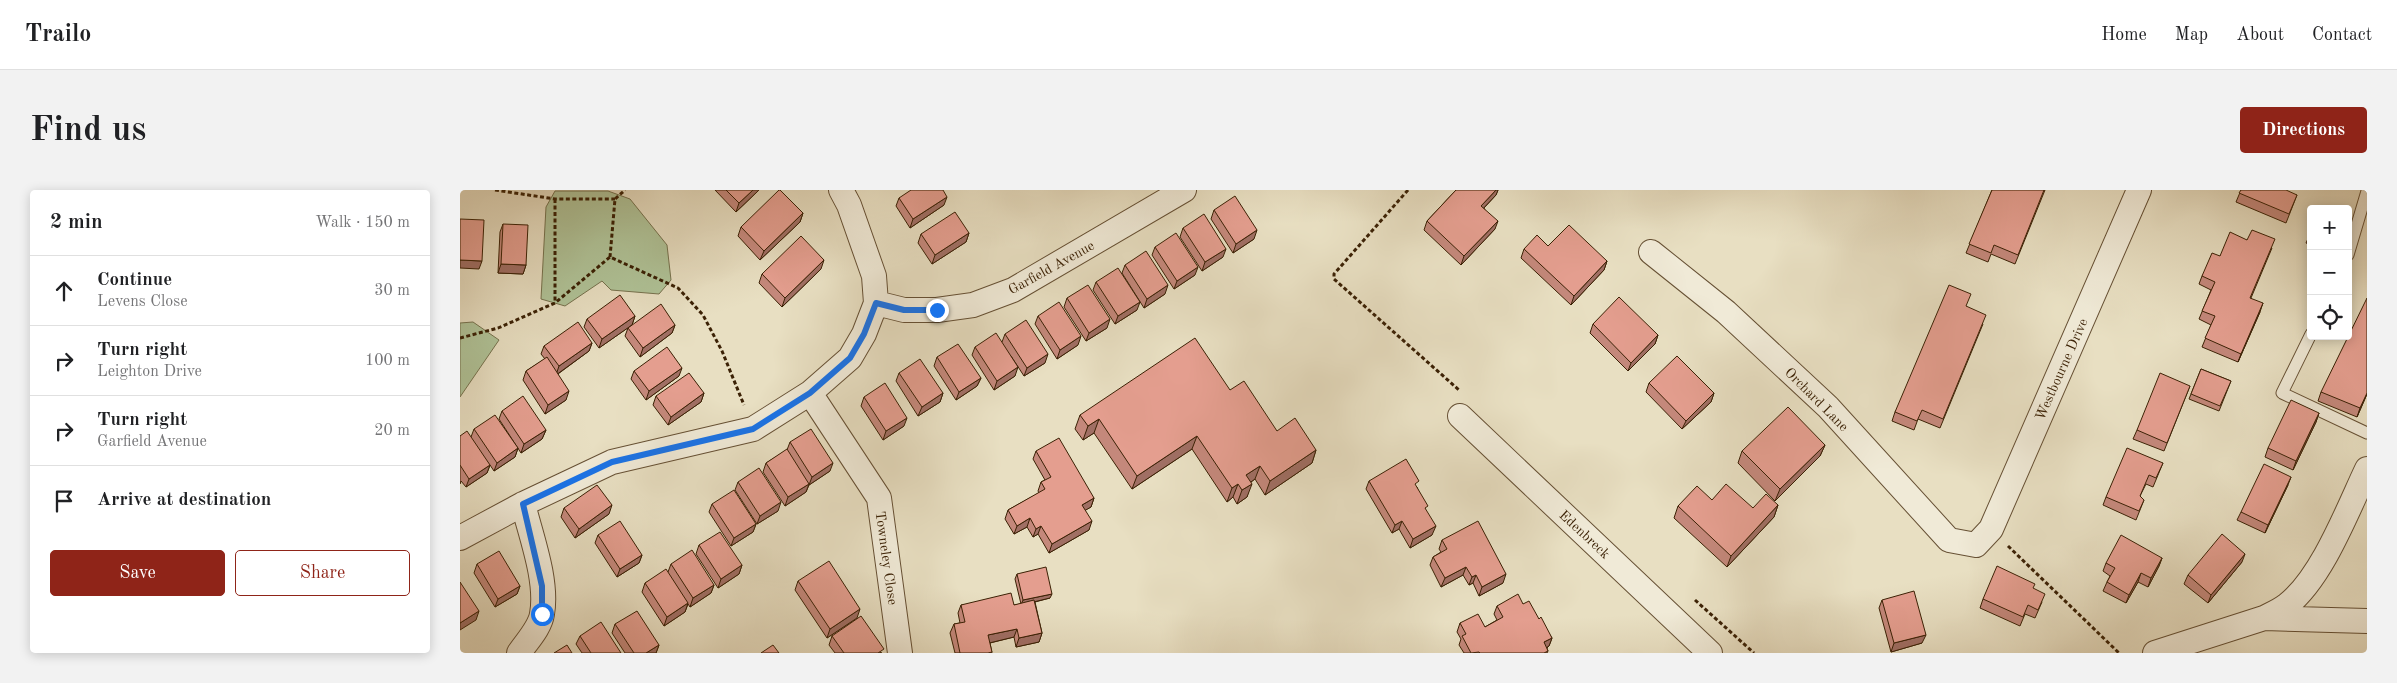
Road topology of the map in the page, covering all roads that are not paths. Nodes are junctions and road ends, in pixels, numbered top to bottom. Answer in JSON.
{"nodes":[{"id":1,"x":841,"y":190,"type":"edge"},
{"id":2,"x":1184,"y":190,"type":"edge"},
{"id":3,"x":2139,"y":190,"type":"edge"},
{"id":4,"x":2367,"y":191,"type":"edge"},
{"id":5,"x":2349,"y":250,"type":"edge"},
{"id":6,"x":1651,"y":252,"type":"dead end"},
{"id":7,"x":876,"y":303,"type":"junction"},
{"id":8,"x":2308,"y":340,"type":"edge"},
{"id":9,"x":810,"y":393,"type":"junction"},
{"id":10,"x":1460,"y":416,"type":"dead end"},
{"id":11,"x":2367,"y":433,"type":"edge"},
{"id":12,"x":2367,"y":469,"type":"edge"},
{"id":13,"x":523,"y":504,"type":"junction"},
{"id":14,"x":2357,"y":512,"type":"edge"},
{"id":15,"x":1984,"y":537,"type":"joint"},
{"id":16,"x":460,"y":538,"type":"edge"},
{"id":17,"x":2264,"y":618,"type":"junction"},
{"id":18,"x":2367,"y":621,"type":"edge"},
{"id":19,"x":519,"y":653,"type":"edge"},
{"id":20,"x":900,"y":653,"type":"edge"},
{"id":21,"x":1710,"y":653,"type":"edge"},
{"id":22,"x":2155,"y":653,"type":"edge"}],
"edges":[{"from":1,"to":7,"type":"street"},
{"from":2,"to":7,"type":"street","name":"Garfield Avenue"},
{"from":3,"to":15,"type":"street","name":"Westbourne Drive"},
{"from":4,"to":5,"type":"lane"},
{"from":6,"to":15,"type":"street","name":"Orchard Lane"},
{"from":7,"to":9,"type":"street"},
{"from":8,"to":11,"type":"lane"},
{"from":9,"to":13,"type":"street"},
{"from":9,"to":20,"type":"street","name":"Towneley Close"},
{"from":10,"to":21,"type":"street","name":"Edenbreck"},
{"from":12,"to":14,"type":"street"},
{"from":13,"to":16,"type":"street"},
{"from":13,"to":19,"type":"street"},
{"from":14,"to":17,"type":"street"},
{"from":17,"to":18,"type":"street"},
{"from":17,"to":22,"type":"street"}]}
